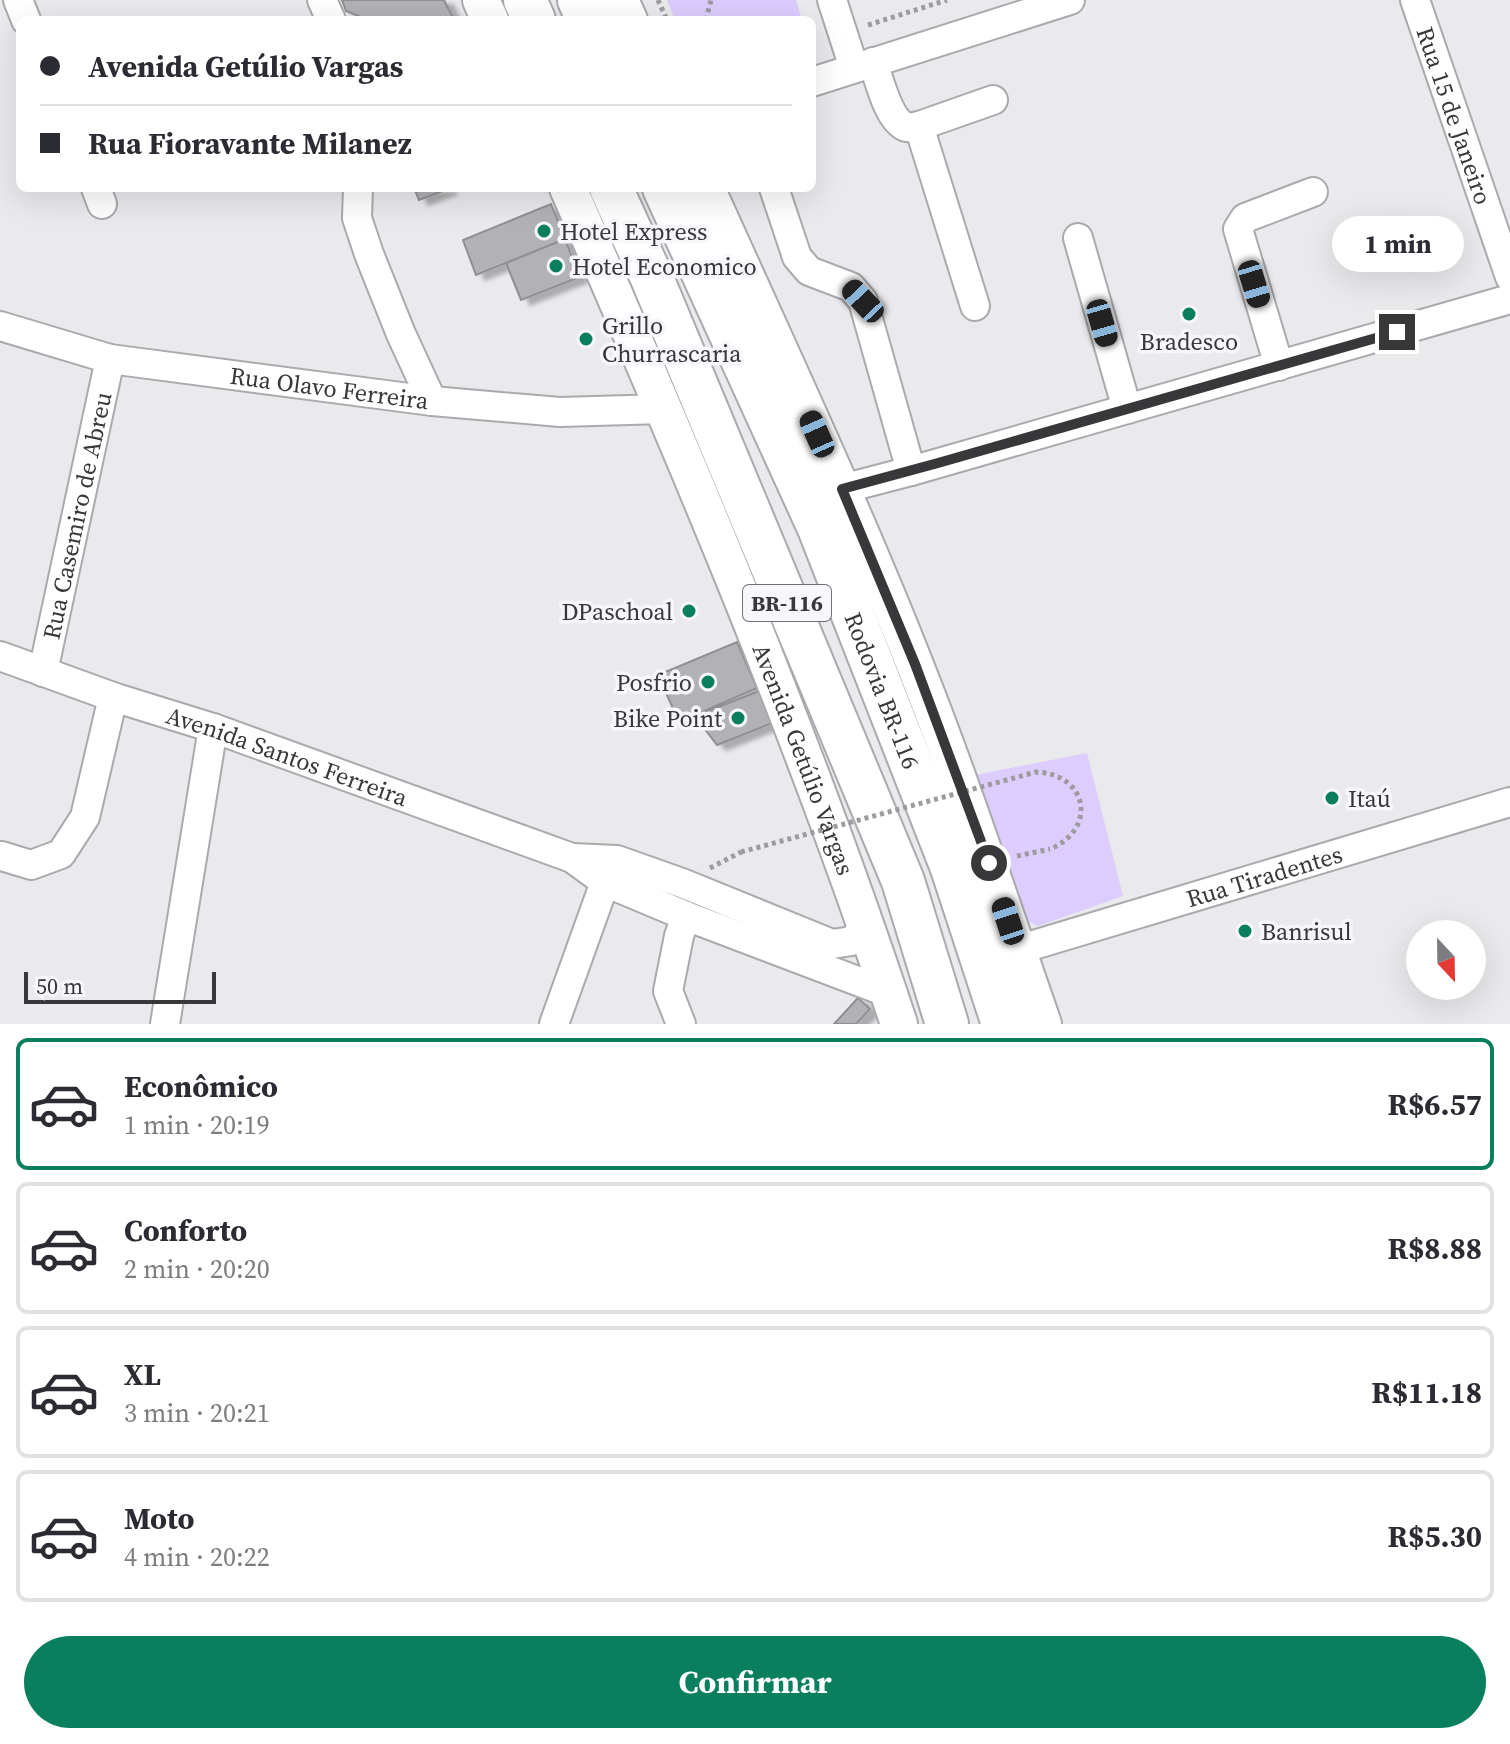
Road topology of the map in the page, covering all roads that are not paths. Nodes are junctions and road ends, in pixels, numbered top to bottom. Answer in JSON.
{"nodes":[{"id":1,"x":832,"y":0,"type":"edge"},
{"id":2,"x":1070,"y":0,"type":"edge"},
{"id":3,"x":1415,"y":0,"type":"edge"},
{"id":4,"x":872,"y":63,"type":"junction"},
{"id":5,"x":816,"y":81,"type":"edge"},
{"id":6,"x":993,"y":100,"type":"dead end"},
{"id":7,"x":910,"y":125,"type":"junction"},
{"id":8,"x":358,"y":192,"type":"edge"},
{"id":9,"x":570,"y":192,"type":"edge"},
{"id":10,"x":582,"y":192,"type":"edge"},
{"id":11,"x":613,"y":192,"type":"edge"},
{"id":12,"x":666,"y":192,"type":"edge"},
{"id":13,"x":708,"y":192,"type":"edge"},
{"id":14,"x":775,"y":192,"type":"edge"},
{"id":15,"x":1313,"y":192,"type":"dead end"},
{"id":16,"x":1078,"y":238,"type":"dead end"},
{"id":17,"x":1510,"y":277,"type":"edge"},
{"id":18,"x":652,"y":278,"type":"junction"},
{"id":19,"x":1510,"y":299,"type":"edge"},
{"id":20,"x":975,"y":306,"type":"dead end"},
{"id":21,"x":0,"y":326,"type":"edge"},
{"id":22,"x":110,"y":359,"type":"junction"},
{"id":23,"x":1279,"y":366,"type":"junction"},
{"id":24,"x":432,"y":401,"type":"junction"},
{"id":25,"x":664,"y":409,"type":"junction"},
{"id":26,"x":1127,"y":409,"type":"junction"},
{"id":27,"x":911,"y":471,"type":"junction"},
{"id":28,"x":842,"y":489,"type":"junction"},
{"id":29,"x":0,"y":656,"type":"edge"},
{"id":30,"x":43,"y":672,"type":"junction"},
{"id":31,"x":113,"y":697,"type":"junction"},
{"id":32,"x":213,"y":728,"type":"junction"},
{"id":33,"x":1510,"y":802,"type":"edge"},
{"id":34,"x":2,"y":856,"type":"dead end"},
{"id":35,"x":611,"y":871,"type":"junction"},
{"id":36,"x":903,"y":881,"type":"junction"},
{"id":37,"x":686,"y":916,"type":"junction"},
{"id":38,"x":866,"y":926,"type":"junction"},
{"id":39,"x":1017,"y":950,"type":"junction"},
{"id":40,"x":894,"y":1008,"type":"edge"},
{"id":41,"x":165,"y":1024,"type":"edge"},
{"id":42,"x":554,"y":1024,"type":"edge"},
{"id":43,"x":681,"y":1024,"type":"edge"},
{"id":44,"x":926,"y":1024,"type":"edge"},
{"id":45,"x":947,"y":1024,"type":"edge"},
{"id":46,"x":1003,"y":1024,"type":"edge"},
{"id":47,"x":1043,"y":1024,"type":"edge"}],
"edges":[{"from":1,"to":4,"type":"street"},
{"from":2,"to":4,"type":"street"},
{"from":3,"to":17,"type":"street","name":"Rua 15 de Janeiro"},
{"from":4,"to":5,"type":"street"},
{"from":4,"to":7,"type":"street"},
{"from":6,"to":7,"type":"street"},
{"from":7,"to":20,"type":"street"},
{"from":8,"to":24,"type":"street"},
{"from":9,"to":25,"type":"main road","name":"Avenida Getúlio Vargas"},
{"from":10,"to":18,"type":"highway"},
{"from":11,"to":18,"type":"highway","number":"BR-116"},
{"from":12,"to":46,"type":"highway","name":"Rodovia BR-116","number":"BR-116"},
{"from":13,"to":28,"type":"main road"},
{"from":14,"to":27,"type":"street"},
{"from":15,"to":23,"type":"street"},
{"from":16,"to":26,"type":"street"},
{"from":18,"to":36,"type":"highway","number":"BR-116"},
{"from":19,"to":23,"type":"street"},
{"from":21,"to":22,"type":"street","name":"Rua Olavo Ferreira"},
{"from":22,"to":24,"type":"street","name":"Rua Olavo Ferreira"},
{"from":22,"to":30,"type":"street","name":"Rua Casemiro de Abreu"},
{"from":23,"to":26,"type":"street"},
{"from":24,"to":25,"type":"street","name":"Rua Olavo Ferreira"},
{"from":25,"to":38,"type":"main road","name":"Avenida Getúlio Vargas"},
{"from":26,"to":27,"type":"street"},
{"from":27,"to":28,"type":"street"},
{"from":28,"to":39,"type":"main road"},
{"from":29,"to":30,"type":"street","name":"Avenida Santos Ferreira"},
{"from":30,"to":31,"type":"street","name":"Avenida Santos Ferreira"},
{"from":31,"to":32,"type":"street","name":"Avenida Santos Ferreira"},
{"from":31,"to":34,"type":"street"},
{"from":32,"to":35,"type":"street","name":"Avenida Santos Ferreira"},
{"from":32,"to":41,"type":"street"},
{"from":33,"to":39,"type":"street","name":"Rua Tiradentes"},
{"from":35,"to":37,"type":"street","name":"Avenida Santos Ferreira"},
{"from":35,"to":38,"type":"street","name":"Avenida Santos Ferreira"},
{"from":35,"to":42,"type":"street"},
{"from":36,"to":44,"type":"highway"},
{"from":36,"to":45,"type":"highway","number":"BR-116"},
{"from":37,"to":40,"type":"street","name":"Avenida Santos Ferreira"},
{"from":37,"to":43,"type":"street"},
{"from":38,"to":40,"type":"main road","name":"Avenida Getúlio Vargas"},
{"from":39,"to":47,"type":"main road"}]}
